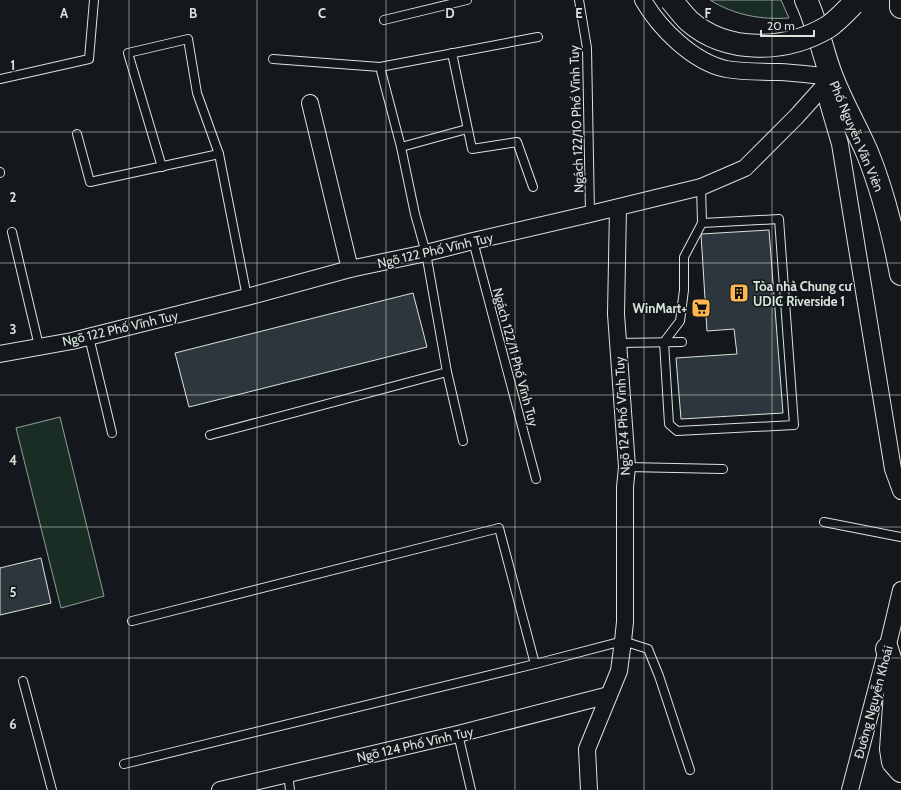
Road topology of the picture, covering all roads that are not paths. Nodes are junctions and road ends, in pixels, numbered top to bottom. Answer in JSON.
{"nodes":[{"id":1,"x":94,"y":0,"type":"edge"},
{"id":2,"x":468,"y":0,"type":"edge"},
{"id":3,"x":578,"y":0,"type":"edge"},
{"id":4,"x":643,"y":0,"type":"edge"},
{"id":5,"x":671,"y":0,"type":"edge"},
{"id":6,"x":901,"y":0,"type":"edge"},
{"id":7,"x":852,"y":4,"type":"dead end"},
{"id":8,"x":811,"y":5,"type":"edge"},
{"id":9,"x":901,"y":7,"type":"edge"},
{"id":10,"x":384,"y":20,"type":"dead end"},
{"id":11,"x":538,"y":37,"type":"dead end"},
{"id":12,"x":452,"y":53,"type":"junction"},
{"id":13,"x":273,"y":59,"type":"dead end"},
{"id":14,"x":380,"y":67,"type":"junction"},
{"id":15,"x":832,"y":77,"type":"junction"},
{"id":16,"x":0,"y":79,"type":"edge"},
{"id":17,"x":310,"y":103,"type":"dead end"},
{"id":18,"x":467,"y":129,"type":"junction"},
{"id":19,"x":77,"y":134,"type":"dead end"},
{"id":20,"x":401,"y":147,"type":"junction"},
{"id":21,"x":219,"y":154,"type":"junction"},
{"id":22,"x":162,"y":167,"type":"junction"},
{"id":23,"x":533,"y":187,"type":"dead end"},
{"id":24,"x":700,"y":187,"type":"junction"},
{"id":25,"x":618,"y":208,"type":"junction"},
{"id":26,"x":590,"y":214,"type":"junction"},
{"id":27,"x":702,"y":222,"type":"junction"},
{"id":28,"x":12,"y":232,"type":"dead end"},
{"id":29,"x":472,"y":241,"type":"junction"},
{"id":30,"x":426,"y":253,"type":"junction"},
{"id":31,"x":350,"y":269,"type":"junction"},
{"id":32,"x":901,"y":274,"type":"edge"},
{"id":33,"x":247,"y":297,"type":"junction"},
{"id":34,"x":89,"y":337,"type":"junction"},
{"id":35,"x":664,"y":342,"type":"junction"},
{"id":36,"x":682,"y":342,"type":"dead end"},
{"id":37,"x":618,"y":343,"type":"junction"},
{"id":38,"x":39,"y":346,"type":"junction"},
{"id":39,"x":0,"y":354,"type":"edge"},
{"id":40,"x":447,"y":372,"type":"junction"},
{"id":41,"x":112,"y":433,"type":"dead end"},
{"id":42,"x":210,"y":434,"type":"dead end"},
{"id":43,"x":463,"y":441,"type":"dead end"},
{"id":44,"x":627,"y":468,"type":"junction"},
{"id":45,"x":723,"y":469,"type":"dead end"},
{"id":46,"x":536,"y":479,"type":"dead end"},
{"id":47,"x":901,"y":491,"type":"edge"},
{"id":48,"x":824,"y":522,"type":"dead end"},
{"id":49,"x":901,"y":537,"type":"edge"},
{"id":50,"x":901,"y":590,"type":"edge"},
{"id":51,"x":132,"y":621,"type":"dead end"},
{"id":52,"x":623,"y":641,"type":"junction"},
{"id":53,"x":887,"y":649,"type":"junction"},
{"id":54,"x":535,"y":664,"type":"junction"},
{"id":55,"x":23,"y":681,"type":"dead end"},
{"id":56,"x":609,"y":695,"type":"junction"},
{"id":57,"x":458,"y":734,"type":"junction"},
{"id":58,"x":124,"y":764,"type":"dead end"},
{"id":59,"x":690,"y":770,"type":"dead end"},
{"id":60,"x":901,"y":771,"type":"edge"},
{"id":61,"x":288,"y":773,"type":"junction"},
{"id":62,"x":52,"y":790,"type":"edge"},
{"id":63,"x":220,"y":790,"type":"edge"},
{"id":64,"x":290,"y":790,"type":"edge"},
{"id":65,"x":471,"y":790,"type":"edge"},
{"id":66,"x":589,"y":790,"type":"edge"},
{"id":67,"x":850,"y":790,"type":"edge"}],
"edges":[{"from":1,"to":16,"type":"lane"},
{"from":2,"to":10,"type":"lane"},
{"from":3,"to":26,"type":"lane","name":"Ngách 122/10 Phố Vĩnh Tuy"},
{"from":4,"to":15,"type":"street"},
{"from":5,"to":7,"type":"main road","bridge":true},
{"from":6,"to":9,"type":"main road"},
{"from":8,"to":15,"type":"main road","name":"Phố Nguyễn Văn Viên"},
{"from":11,"to":12,"type":"lane"},
{"from":12,"to":14,"type":"lane"},
{"from":12,"to":18,"type":"lane"},
{"from":13,"to":14,"type":"lane"},
{"from":14,"to":20,"type":"lane"},
{"from":15,"to":24,"type":"street","name":"Ngõ 122 Phố Vĩnh Tuy"},
{"from":15,"to":32,"type":"main road","name":"Phố Nguyễn Văn Viên"},
{"from":15,"to":47,"type":"street"},
{"from":17,"to":31,"type":"street"},
{"from":18,"to":20,"type":"lane"},
{"from":18,"to":23,"type":"lane"},
{"from":19,"to":22,"type":"lane"},
{"from":20,"to":30,"type":"lane"},
{"from":21,"to":22,"type":"lane"},
{"from":21,"to":22,"type":"lane"},
{"from":21,"to":33,"type":"lane"},
{"from":24,"to":25,"type":"street","name":"Ngõ 122 Phố Vĩnh Tuy"},
{"from":24,"to":27,"type":"lane"},
{"from":25,"to":26,"type":"street","name":"Ngõ 122 Phố Vĩnh Tuy"},
{"from":25,"to":37,"type":"street","name":"Ngõ 124 Phố Vĩnh Tuy"},
{"from":26,"to":29,"type":"street","name":"Ngõ 122 Phố Vĩnh Tuy"},
{"from":27,"to":35,"type":"lane"},
{"from":27,"to":35,"type":"lane"},
{"from":28,"to":38,"type":"lane"},
{"from":29,"to":30,"type":"street","name":"Ngõ 122 Phố Vĩnh Tuy"},
{"from":29,"to":46,"type":"lane","name":"Ngách 122/11 Phố Vĩnh Tuy"},
{"from":30,"to":31,"type":"street","name":"Ngõ 122 Phố Vĩnh Tuy"},
{"from":30,"to":40,"type":"lane"},
{"from":31,"to":33,"type":"street","name":"Ngõ 122 Phố Vĩnh Tuy"},
{"from":33,"to":34,"type":"street","name":"Ngõ 122 Phố Vĩnh Tuy"},
{"from":34,"to":38,"type":"street","name":"Ngõ 122 Phố Vĩnh Tuy"},
{"from":34,"to":41,"type":"lane"},
{"from":35,"to":36,"type":"lane"},
{"from":35,"to":37,"type":"lane"},
{"from":37,"to":44,"type":"street","name":"Ngõ 124 Phố Vĩnh Tuy"},
{"from":38,"to":39,"type":"street","name":"Ngõ 122 Phố Vĩnh Tuy"},
{"from":40,"to":42,"type":"lane"},
{"from":40,"to":43,"type":"lane"},
{"from":44,"to":45,"type":"lane"},
{"from":44,"to":52,"type":"street","name":"Ngõ 124 Phố Vĩnh Tuy"},
{"from":48,"to":49,"type":"lane"},
{"from":50,"to":53,"type":"street","name":"Đường Nguyễn Khoái"},
{"from":51,"to":54,"type":"lane"},
{"from":52,"to":54,"type":"lane"},
{"from":52,"to":56,"type":"street","name":"Ngõ 124 Phố Vĩnh Tuy"},
{"from":52,"to":59,"type":"lane"},
{"from":53,"to":60,"type":"main road"},
{"from":53,"to":67,"type":"street","name":"Đường Nguyễn Khoái"},
{"from":54,"to":58,"type":"lane"},
{"from":55,"to":62,"type":"lane"},
{"from":56,"to":57,"type":"street","name":"Ngõ 124 Phố Vĩnh Tuy"},
{"from":56,"to":66,"type":"street","name":"Ngõ 124 Phố Vĩnh Tuy"},
{"from":57,"to":61,"type":"street","name":"Ngõ 124 Phố Vĩnh Tuy"},
{"from":57,"to":65,"type":"lane"},
{"from":61,"to":63,"type":"street","name":"Ngõ 124 Phố Vĩnh Tuy"},
{"from":61,"to":64,"type":"lane"}]}
